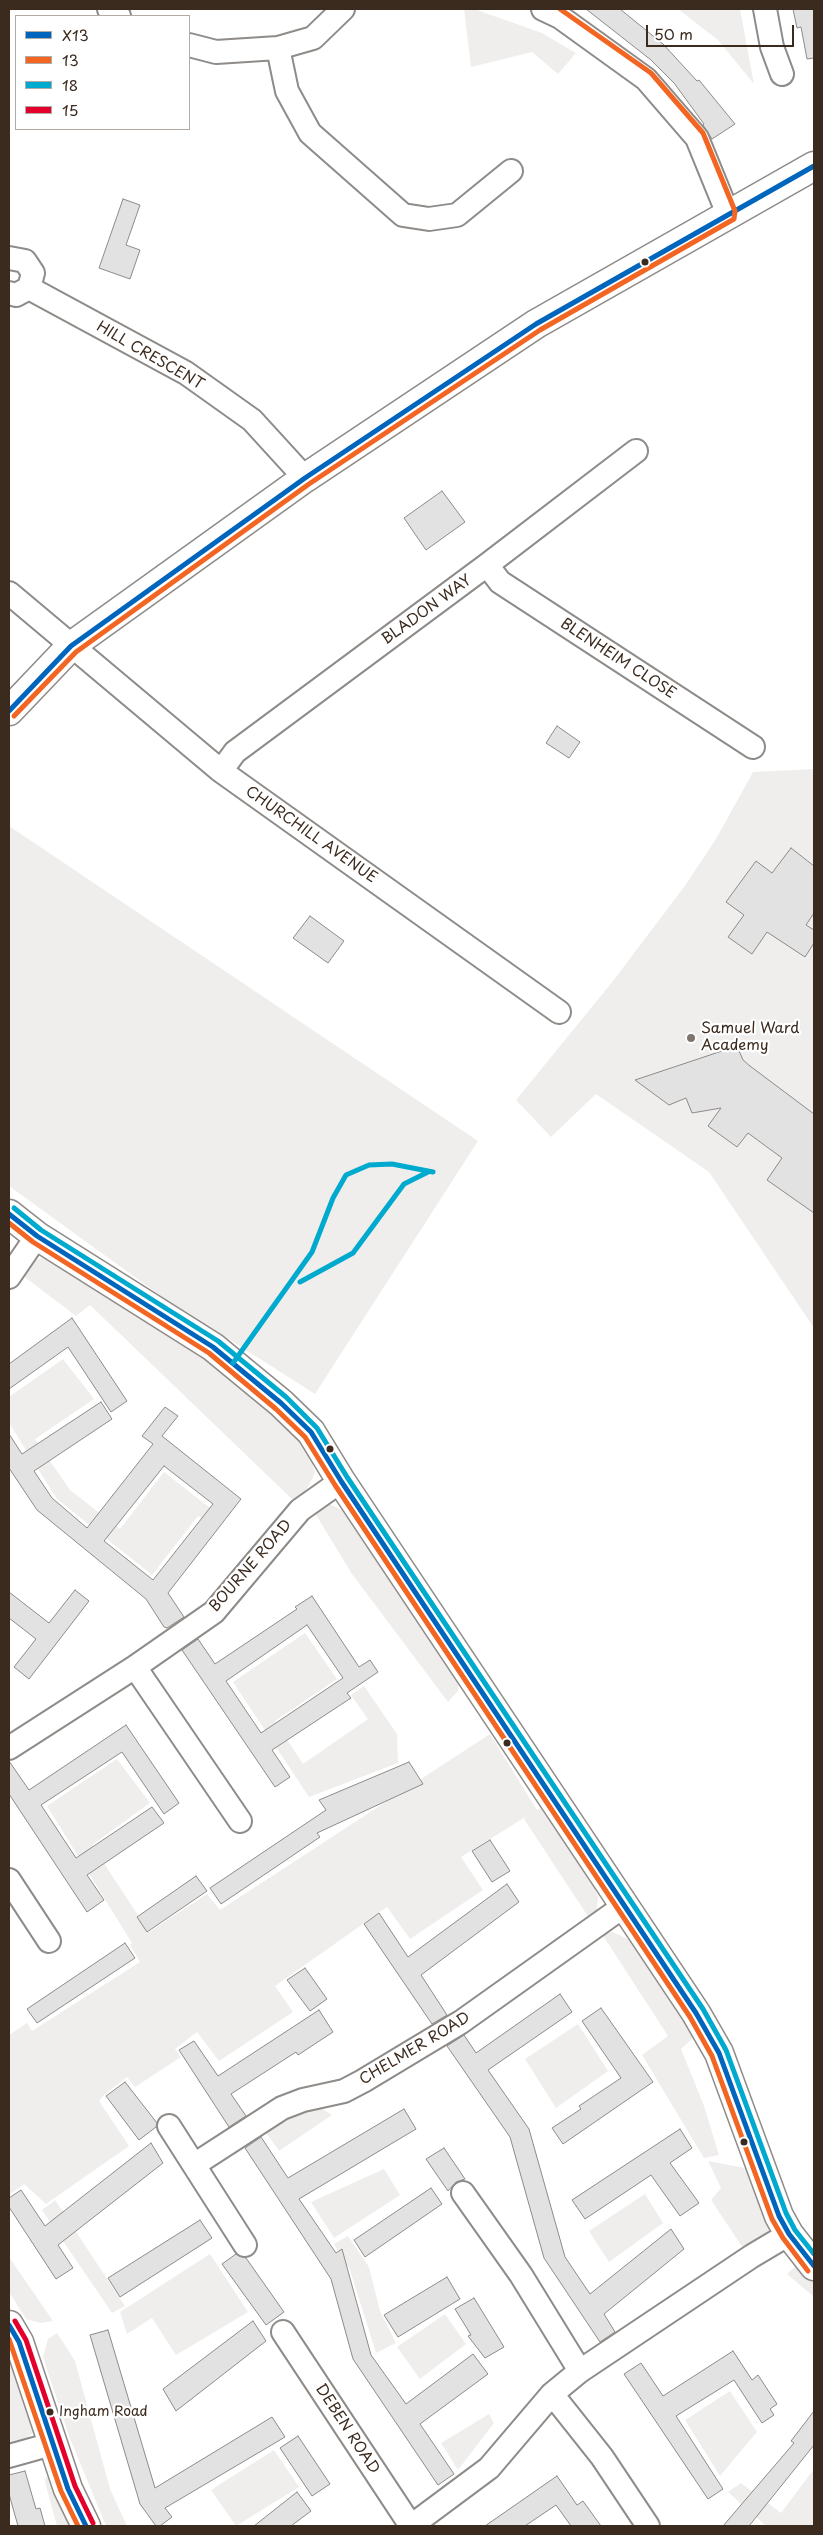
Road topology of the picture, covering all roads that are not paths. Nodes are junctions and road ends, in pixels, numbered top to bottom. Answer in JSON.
{"nodes":[{"id":1,"x":343,"y":9,"type":"edge"},
{"id":2,"x":543,"y":9,"type":"edge"},
{"id":3,"x":765,"y":9,"type":"edge"},
{"id":4,"x":190,"y":45,"type":"edge"},
{"id":5,"x":278,"y":48,"type":"junction"},
{"id":6,"x":782,"y":74,"type":"dead end"},
{"id":7,"x":814,"y":166,"type":"edge"},
{"id":8,"x":510,"y":171,"type":"dead end"},
{"id":9,"x":728,"y":214,"type":"junction"},
{"id":10,"x":9,"y":258,"type":"edge"},
{"id":11,"x":19,"y":290,"type":"edge"},
{"id":12,"x":636,"y":451,"type":"dead end"},
{"id":13,"x":305,"y":478,"type":"junction"},
{"id":14,"x":487,"y":566,"type":"junction"},
{"id":15,"x":9,"y":593,"type":"edge"},
{"id":16,"x":71,"y":646,"type":"junction"},
{"id":17,"x":9,"y":711,"type":"edge"},
{"id":18,"x":753,"y":747,"type":"dead end"},
{"id":19,"x":221,"y":771,"type":"junction"},
{"id":20,"x":559,"y":1012,"type":"dead end"},
{"id":21,"x":9,"y":1214,"type":"edge"},
{"id":22,"x":37,"y":1236,"type":"junction"},
{"id":23,"x":9,"y":1277,"type":"edge"},
{"id":24,"x":341,"y":1481,"type":"junction"},
{"id":25,"x":136,"y":1668,"type":"junction"},
{"id":26,"x":9,"y":1748,"type":"edge"},
{"id":27,"x":240,"y":1821,"type":"dead end"},
{"id":28,"x":9,"y":1880,"type":"edge"},
{"id":29,"x":624,"y":1906,"type":"junction"},
{"id":30,"x":49,"y":1941,"type":"dead end"},
{"id":31,"x":169,"y":2126,"type":"dead end"},
{"id":32,"x":194,"y":2165,"type":"junction"},
{"id":33,"x":463,"y":2193,"type":"dead end"},
{"id":34,"x":789,"y":2234,"type":"junction"},
{"id":35,"x":245,"y":2244,"type":"dead end"},
{"id":36,"x":814,"y":2266,"type":"edge"},
{"id":37,"x":9,"y":2325,"type":"edge"},
{"id":38,"x":283,"y":2332,"type":"dead end"},
{"id":39,"x":580,"y":2371,"type":"junction"},
{"id":40,"x":552,"y":2394,"type":"junction"},
{"id":41,"x":52,"y":2444,"type":"junction"},
{"id":42,"x":9,"y":2456,"type":"edge"},
{"id":43,"x":86,"y":2526,"type":"edge"},
{"id":44,"x":411,"y":2526,"type":"edge"},
{"id":45,"x":648,"y":2526,"type":"edge"}],
"edges":[{"from":1,"to":5,"type":"street"},
{"from":2,"to":9,"type":"street"},
{"from":3,"to":6,"type":"street"},
{"from":4,"to":5,"type":"street"},
{"from":5,"to":8,"type":"street"},
{"from":7,"to":9,"type":"street"},
{"from":9,"to":13,"type":"street"},
{"from":10,"to":11,"type":"street"},
{"from":11,"to":13,"type":"street","name":"HILL CRESCENT"},
{"from":12,"to":14,"type":"street","name":"BLADON WAY"},
{"from":13,"to":16,"type":"street"},
{"from":14,"to":18,"type":"street","name":"BLENHEIM CLOSE"},
{"from":14,"to":19,"type":"street","name":"BLADON WAY"},
{"from":15,"to":16,"type":"street","name":"CHURCHILL AVENUE"},
{"from":16,"to":17,"type":"street"},
{"from":16,"to":19,"type":"street","name":"CHURCHILL AVENUE"},
{"from":19,"to":20,"type":"street","name":"CHURCHILL AVENUE"},
{"from":21,"to":22,"type":"street"},
{"from":22,"to":23,"type":"street"},
{"from":22,"to":24,"type":"street"},
{"from":24,"to":25,"type":"street","name":"BOURNE ROAD"},
{"from":24,"to":29,"type":"street"},
{"from":25,"to":26,"type":"street","name":"BOURNE ROAD"},
{"from":25,"to":27,"type":"street"},
{"from":28,"to":30,"type":"street"},
{"from":29,"to":32,"type":"street","name":"CHELMER ROAD"},
{"from":29,"to":34,"type":"street"},
{"from":31,"to":32,"type":"street"},
{"from":32,"to":35,"type":"street"},
{"from":33,"to":39,"type":"street"},
{"from":34,"to":36,"type":"street"},
{"from":34,"to":39,"type":"street","name":"DEBEN ROAD"},
{"from":37,"to":41,"type":"street"},
{"from":38,"to":44,"type":"street","name":"DEBEN ROAD"},
{"from":39,"to":40,"type":"street","name":"DEBEN ROAD"},
{"from":40,"to":44,"type":"street","name":"DEBEN ROAD"},
{"from":40,"to":45,"type":"street"},
{"from":41,"to":42,"type":"street"},
{"from":41,"to":43,"type":"street"}]}
